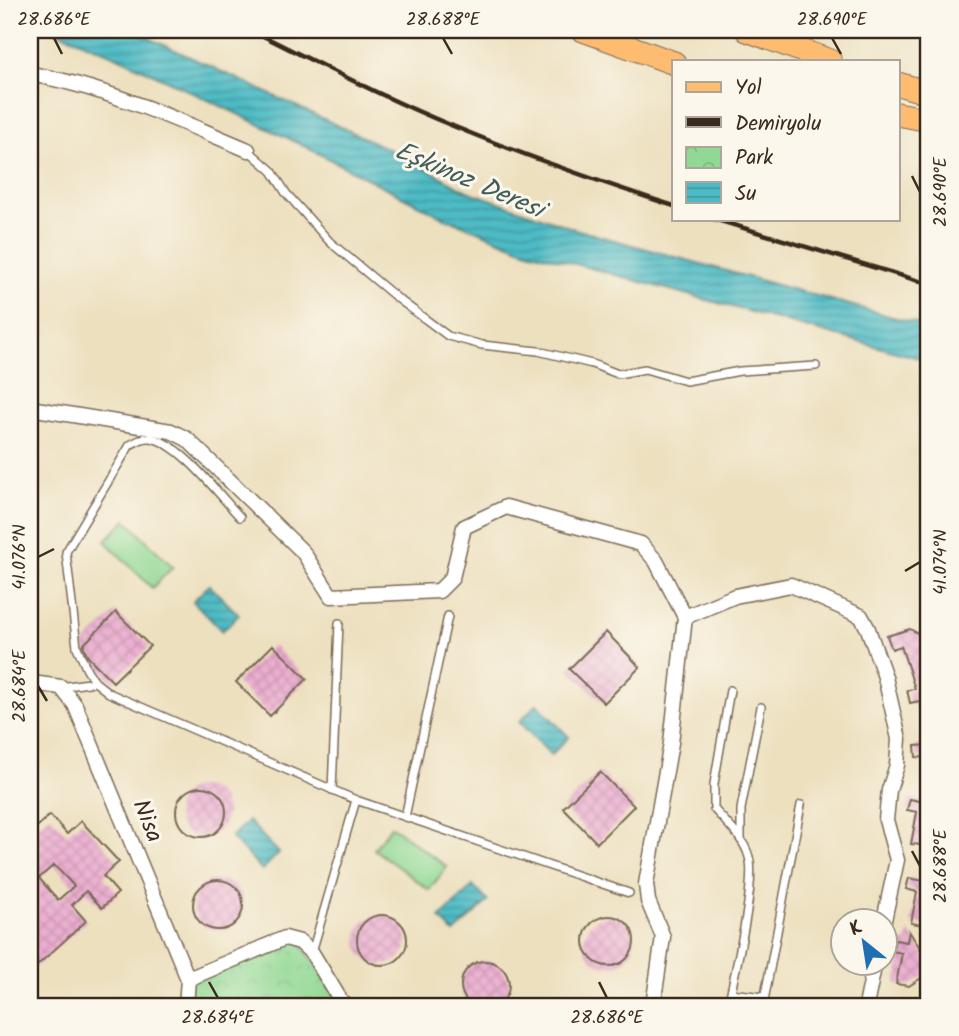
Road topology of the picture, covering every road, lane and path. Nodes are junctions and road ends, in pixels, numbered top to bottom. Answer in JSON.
{"nodes":[{"id":1,"x":583,"y":30,"type":"edge"},
{"id":2,"x":747,"y":30,"type":"edge"},
{"id":3,"x":827,"y":60,"type":"edge"},
{"id":4,"x":672,"y":62,"type":"edge"},
{"id":5,"x":30,"y":74,"type":"edge"},
{"id":6,"x":900,"y":85,"type":"edge"},
{"id":7,"x":929,"y":93,"type":"edge"},
{"id":8,"x":900,"y":114,"type":"edge"},
{"id":9,"x":929,"y":120,"type":"edge"},
{"id":10,"x":248,"y":150,"type":"joint"},
{"id":11,"x":816,"y":366,"type":"dead end"},
{"id":12,"x":30,"y":408,"type":"edge"},
{"id":13,"x":240,"y":517,"type":"dead end"},
{"id":14,"x":449,"y":616,"type":"dead end"},
{"id":15,"x":685,"y":617,"type":"junction"},
{"id":16,"x":339,"y":623,"type":"dead end"},
{"id":17,"x":95,"y":682,"type":"junction"},
{"id":18,"x":30,"y":687,"type":"edge"},
{"id":19,"x":61,"y":687,"type":"junction"},
{"id":20,"x":730,"y":690,"type":"dead end"},
{"id":21,"x":761,"y":707,"type":"dead end"},
{"id":22,"x":332,"y":790,"type":"junction"},
{"id":23,"x":356,"y":800,"type":"junction"},
{"id":24,"x":801,"y":805,"type":"dead end"},
{"id":25,"x":405,"y":817,"type":"junction"},
{"id":26,"x":741,"y":840,"type":"junction"},
{"id":27,"x":629,"y":893,"type":"dead end"},
{"id":28,"x":887,"y":906,"type":"edge"},
{"id":29,"x":312,"y":953,"type":"junction"},
{"id":30,"x":872,"y":976,"type":"edge"},
{"id":31,"x":188,"y":979,"type":"junction"},
{"id":32,"x":731,"y":993,"type":"junction"},
{"id":33,"x":764,"y":997,"type":"junction"},
{"id":34,"x":186,"y":1006,"type":"edge"},
{"id":35,"x":344,"y":1006,"type":"edge"},
{"id":36,"x":653,"y":1006,"type":"edge"},
{"id":37,"x":729,"y":1006,"type":"edge"},
{"id":38,"x":763,"y":1006,"type":"edge"},
{"id":39,"x":866,"y":1006,"type":"edge"}],
"edges":[{"from":1,"to":4,"type":"main road"},
{"from":2,"to":3,"type":"main road"},
{"from":5,"to":10,"type":"street"},
{"from":6,"to":7,"type":"main road"},
{"from":8,"to":9,"type":"main road"},
{"from":10,"to":11,"type":"lane"},
{"from":12,"to":15,"type":"street"},
{"from":13,"to":17,"type":"lane"},
{"from":14,"to":25,"type":"lane"},
{"from":15,"to":28,"type":"street"},
{"from":15,"to":36,"type":"street"},
{"from":16,"to":22,"type":"lane"},
{"from":17,"to":19,"type":"lane"},
{"from":17,"to":22,"type":"lane"},
{"from":18,"to":19,"type":"street"},
{"from":19,"to":31,"type":"street","name":"Nisa"},
{"from":20,"to":26,"type":"lane"},
{"from":21,"to":26,"type":"lane"},
{"from":22,"to":23,"type":"lane"},
{"from":23,"to":25,"type":"lane"},
{"from":23,"to":29,"type":"lane"},
{"from":24,"to":33,"type":"lane"},
{"from":25,"to":27,"type":"lane"},
{"from":26,"to":32,"type":"lane"},
{"from":29,"to":31,"type":"street"},
{"from":29,"to":35,"type":"street"},
{"from":30,"to":39,"type":"street"},
{"from":31,"to":34,"type":"street","name":"Nisa"},
{"from":32,"to":33,"type":"lane"},
{"from":32,"to":37,"type":"lane"},
{"from":33,"to":38,"type":"lane"}]}
